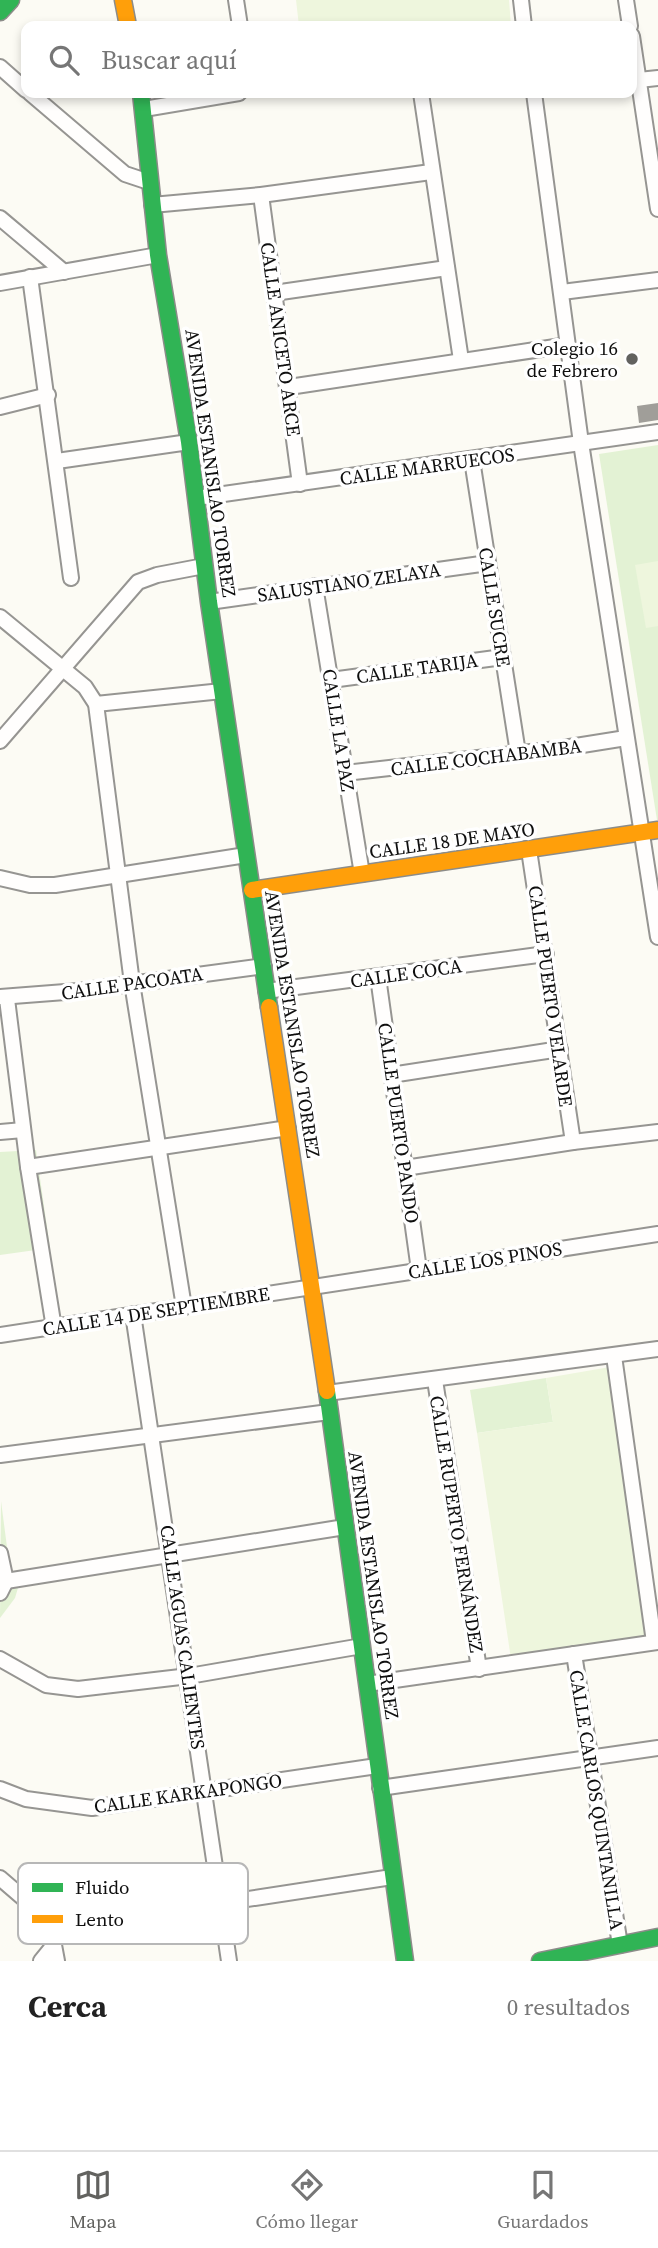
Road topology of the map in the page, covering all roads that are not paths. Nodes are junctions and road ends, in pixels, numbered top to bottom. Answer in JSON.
{"nodes":[{"id":1,"x":11,"y":0,"type":"edge"},
{"id":2,"x":123,"y":0,"type":"edge"},
{"id":3,"x":236,"y":0,"type":"edge"},
{"id":4,"x":522,"y":0,"type":"edge"},
{"id":5,"x":626,"y":0,"type":"edge"},
{"id":6,"x":0,"y":12,"type":"edge"},
{"id":7,"x":127,"y":21,"type":"edge"},
{"id":8,"x":239,"y":21,"type":"edge"},
{"id":9,"x":524,"y":21,"type":"edge"},
{"id":10,"x":629,"y":21,"type":"edge"},
{"id":11,"x":0,"y":67,"type":"edge"},
{"id":12,"x":637,"y":67,"type":"edge"},
{"id":13,"x":658,"y":78,"type":"edge"},
{"id":14,"x":639,"y":80,"type":"junction"},
{"id":15,"x":21,"y":85,"type":"edge"},
{"id":16,"x":36,"y":98,"type":"edge"},
{"id":17,"x":178,"y":98,"type":"edge"},
{"id":18,"x":422,"y":98,"type":"edge"},
{"id":19,"x":535,"y":98,"type":"edge"},
{"id":20,"x":142,"y":101,"type":"edge"},
{"id":21,"x":431,"y":172,"type":"junction"},
{"id":22,"x":655,"y":174,"type":"edge"},
{"id":23,"x":149,"y":182,"type":"junction"},
{"id":24,"x":261,"y":195,"type":"junction"},
{"id":25,"x":152,"y":205,"type":"junction"},
{"id":26,"x":658,"y":209,"type":"edge"},
{"id":27,"x":0,"y":218,"type":"edge"},
{"id":28,"x":158,"y":255,"type":"junction"},
{"id":29,"x":447,"y":268,"type":"junction"},
{"id":30,"x":64,"y":272,"type":"junction"},
{"id":31,"x":30,"y":277,"type":"junction"},
{"id":32,"x":658,"y":280,"type":"edge"},
{"id":33,"x":0,"y":283,"type":"edge"},
{"id":34,"x":562,"y":292,"type":"junction"},
{"id":35,"x":274,"y":293,"type":"junction"},
{"id":36,"x":568,"y":345,"type":"junction"},
{"id":37,"x":461,"y":360,"type":"junction"},
{"id":38,"x":289,"y":387,"type":"junction"},
{"id":39,"x":48,"y":395,"type":"junction"},
{"id":40,"x":0,"y":407,"type":"edge"},
{"id":41,"x":658,"y":432,"type":"edge"},
{"id":42,"x":189,"y":442,"type":"junction"},
{"id":43,"x":581,"y":443,"type":"junction"},
{"id":44,"x":472,"y":460,"type":"junction"},
{"id":45,"x":57,"y":461,"type":"junction"},
{"id":46,"x":300,"y":484,"type":"junction"},
{"id":47,"x":196,"y":498,"type":"junction"},
{"id":48,"x":488,"y":563,"type":"junction"},
{"id":49,"x":204,"y":566,"type":"junction"},
{"id":50,"x":71,"y":578,"type":"dead end"},
{"id":51,"x":315,"y":586,"type":"junction"},
{"id":52,"x":209,"y":602,"type":"junction"},
{"id":53,"x":0,"y":617,"type":"edge"},
{"id":54,"x":503,"y":657,"type":"junction"},
{"id":55,"x":62,"y":668,"type":"junction"},
{"id":56,"x":331,"y":680,"type":"junction"},
{"id":57,"x":222,"y":691,"type":"junction"},
{"id":58,"x":96,"y":704,"type":"junction"},
{"id":59,"x":626,"y":738,"type":"junction"},
{"id":60,"x":0,"y":741,"type":"edge"},
{"id":61,"x":518,"y":753,"type":"junction"},
{"id":62,"x":345,"y":773,"type":"junction"},
{"id":63,"x":650,"y":831,"type":"edge"},
{"id":64,"x":529,"y":850,"type":"junction"},
{"id":65,"x":246,"y":855,"type":"junction"},
{"id":66,"x":362,"y":874,"type":"junction"},
{"id":67,"x":120,"y":875,"type":"junction"},
{"id":68,"x":0,"y":878,"type":"edge"},
{"id":69,"x":252,"y":890,"type":"junction"},
{"id":70,"x":658,"y":937,"type":"edge"},
{"id":71,"x":546,"y":954,"type":"junction"},
{"id":72,"x":264,"y":966,"type":"junction"},
{"id":73,"x":378,"y":977,"type":"junction"},
{"id":74,"x":132,"y":983,"type":"junction"},
{"id":75,"x":266,"y":991,"type":"junction"},
{"id":76,"x":4,"y":998,"type":"edge"},
{"id":77,"x":560,"y":1049,"type":"junction"},
{"id":78,"x":391,"y":1075,"type":"junction"},
{"id":79,"x":288,"y":1129,"type":"junction"},
{"id":80,"x":23,"y":1130,"type":"junction"},
{"id":81,"x":0,"y":1132,"type":"edge"},
{"id":82,"x":658,"y":1132,"type":"edge"},
{"id":83,"x":573,"y":1142,"type":"junction"},
{"id":84,"x":160,"y":1149,"type":"junction"},
{"id":85,"x":28,"y":1167,"type":"junction"},
{"id":86,"x":405,"y":1168,"type":"junction"},
{"id":87,"x":658,"y":1234,"type":"edge"},
{"id":88,"x":419,"y":1270,"type":"junction"},
{"id":89,"x":311,"y":1287,"type":"junction"},
{"id":90,"x":184,"y":1307,"type":"junction"},
{"id":91,"x":133,"y":1314,"type":"junction"},
{"id":92,"x":54,"y":1328,"type":"junction"},
{"id":93,"x":0,"y":1335,"type":"edge"},
{"id":94,"x":658,"y":1349,"type":"edge"},
{"id":95,"x":614,"y":1356,"type":"junction"},
{"id":96,"x":435,"y":1380,"type":"junction"},
{"id":97,"x":327,"y":1393,"type":"junction"},
{"id":98,"x":329,"y":1412,"type":"junction"},
{"id":99,"x":152,"y":1437,"type":"junction"},
{"id":100,"x":0,"y":1455,"type":"edge"},
{"id":101,"x":345,"y":1527,"type":"junction"},
{"id":102,"x":0,"y":1553,"type":"edge"},
{"id":103,"x":172,"y":1556,"type":"junction"},
{"id":104,"x":3,"y":1587,"type":"edge"},
{"id":105,"x":656,"y":1642,"type":"edge"},
{"id":106,"x":362,"y":1646,"type":"junction"},
{"id":107,"x":574,"y":1654,"type":"junction"},
{"id":108,"x":0,"y":1659,"type":"edge"},
{"id":109,"x":479,"y":1669,"type":"junction"},
{"id":110,"x":189,"y":1676,"type":"junction"},
{"id":111,"x":367,"y":1684,"type":"junction"},
{"id":112,"x":658,"y":1748,"type":"edge"},
{"id":113,"x":590,"y":1760,"type":"junction"},
{"id":114,"x":377,"y":1766,"type":"junction"},
{"id":115,"x":380,"y":1788,"type":"junction"},
{"id":116,"x":0,"y":1789,"type":"edge"},
{"id":117,"x":206,"y":1792,"type":"junction"},
{"id":118,"x":215,"y":1863,"type":"edge"},
{"id":119,"x":392,"y":1877,"type":"junction"},
{"id":120,"x":0,"y":1878,"type":"edge"},
{"id":121,"x":18,"y":1894,"type":"edge"},
{"id":122,"x":248,"y":1901,"type":"edge"},
{"id":123,"x":658,"y":1937,"type":"edge"},
{"id":124,"x":54,"y":1945,"type":"joint"},
{"id":125,"x":620,"y":1945,"type":"junction"},
{"id":126,"x":563,"y":1959,"type":"edge"},
{"id":127,"x":41,"y":1961,"type":"edge"},
{"id":128,"x":57,"y":1961,"type":"edge"},
{"id":129,"x":405,"y":1961,"type":"edge"},
{"id":130,"x":540,"y":1961,"type":"edge"}],
"edges":[{"from":1,"to":6,"type":"street"},
{"from":2,"to":7,"type":"street"},
{"from":3,"to":8,"type":"street"},
{"from":4,"to":9,"type":"street"},
{"from":5,"to":10,"type":"street"},
{"from":11,"to":15,"type":"street"},
{"from":12,"to":14,"type":"street"},
{"from":13,"to":14,"type":"street"},
{"from":14,"to":22,"type":"street"},
{"from":16,"to":23,"type":"street"},
{"from":17,"to":20,"type":"street"},
{"from":18,"to":21,"type":"street"},
{"from":19,"to":34,"type":"street"},
{"from":20,"to":23,"type":"street","name":"AVENIDA ESTANISLAO TORREZ"},
{"from":21,"to":24,"type":"street"},
{"from":21,"to":29,"type":"street"},
{"from":22,"to":26,"type":"street"},
{"from":23,"to":25,"type":"street","name":"AVENIDA ESTANISLAO TORREZ"},
{"from":24,"to":25,"type":"street"},
{"from":24,"to":35,"type":"street","name":"CALLE ANICETO ARCE"},
{"from":25,"to":28,"type":"street","name":"AVENIDA ESTANISLAO TORREZ"},
{"from":27,"to":30,"type":"street"},
{"from":28,"to":30,"type":"street"},
{"from":28,"to":42,"type":"street","name":"AVENIDA ESTANISLAO TORREZ"},
{"from":29,"to":35,"type":"street"},
{"from":29,"to":37,"type":"street"},
{"from":30,"to":31,"type":"street"},
{"from":31,"to":33,"type":"street"},
{"from":31,"to":39,"type":"street"},
{"from":32,"to":34,"type":"street"},
{"from":34,"to":36,"type":"street"},
{"from":35,"to":38,"type":"street","name":"CALLE ANICETO ARCE"},
{"from":36,"to":37,"type":"street"},
{"from":36,"to":43,"type":"street"},
{"from":37,"to":38,"type":"street"},
{"from":38,"to":46,"type":"street","name":"CALLE ANICETO ARCE"},
{"from":39,"to":40,"type":"street"},
{"from":39,"to":45,"type":"street"},
{"from":41,"to":43,"type":"street","name":"CALLE MARRUECOS"},
{"from":42,"to":45,"type":"street"},
{"from":42,"to":47,"type":"street","name":"AVENIDA ESTANISLAO TORREZ"},
{"from":43,"to":44,"type":"street","name":"CALLE MARRUECOS"},
{"from":43,"to":59,"type":"street"},
{"from":44,"to":46,"type":"street","name":"CALLE MARRUECOS"},
{"from":44,"to":48,"type":"street","name":"CALLE SUCRE"},
{"from":45,"to":50,"type":"street"},
{"from":46,"to":47,"type":"street","name":"CALLE MARRUECOS"},
{"from":47,"to":49,"type":"street","name":"AVENIDA ESTANISLAO TORREZ"},
{"from":48,"to":51,"type":"street","name":"SALUSTIANO ZELAYA"},
{"from":48,"to":54,"type":"street","name":"CALLE SUCRE"},
{"from":49,"to":52,"type":"street","name":"AVENIDA ESTANISLAO TORREZ"},
{"from":49,"to":55,"type":"street"},
{"from":51,"to":52,"type":"street","name":"SALUSTIANO ZELAYA"},
{"from":51,"to":56,"type":"street","name":"CALLE LA PAZ"},
{"from":52,"to":57,"type":"street","name":"AVENIDA ESTANISLAO TORREZ"},
{"from":53,"to":55,"type":"street"},
{"from":54,"to":56,"type":"street","name":"CALLE TARIJA"},
{"from":54,"to":61,"type":"street","name":"CALLE SUCRE"},
{"from":55,"to":58,"type":"street"},
{"from":55,"to":60,"type":"street"},
{"from":56,"to":62,"type":"street","name":"CALLE LA PAZ"},
{"from":57,"to":58,"type":"street"},
{"from":57,"to":65,"type":"street","name":"AVENIDA ESTANISLAO TORREZ"},
{"from":58,"to":67,"type":"street"},
{"from":59,"to":61,"type":"street","name":"CALLE COCHABAMBA"},
{"from":59,"to":63,"type":"street"},
{"from":61,"to":62,"type":"street","name":"CALLE COCHABAMBA"},
{"from":62,"to":66,"type":"street","name":"CALLE LA PAZ"},
{"from":63,"to":64,"type":"street","name":"CALLE 18 DE MAYO"},
{"from":63,"to":70,"type":"street"},
{"from":64,"to":66,"type":"street","name":"CALLE 18 DE MAYO"},
{"from":64,"to":71,"type":"street","name":"CALLE PUERTO VELARDE"},
{"from":65,"to":67,"type":"street"},
{"from":65,"to":69,"type":"street","name":"AVENIDA ESTANISLAO TORREZ"},
{"from":66,"to":69,"type":"street","name":"CALLE 18 DE MAYO"},
{"from":67,"to":68,"type":"street"},
{"from":67,"to":74,"type":"street"},
{"from":69,"to":72,"type":"street","name":"AVENIDA ESTANISLAO TORREZ"},
{"from":71,"to":73,"type":"street","name":"CALLE COCA"},
{"from":71,"to":77,"type":"street","name":"CALLE PUERTO VELARDE"},
{"from":72,"to":74,"type":"street","name":"CALLE PACOATA"},
{"from":72,"to":75,"type":"street","name":"AVENIDA ESTANISLAO TORREZ"},
{"from":73,"to":75,"type":"street","name":"CALLE COCA"},
{"from":73,"to":78,"type":"street","name":"CALLE PUERTO PANDO"},
{"from":74,"to":76,"type":"street","name":"CALLE PACOATA"},
{"from":74,"to":84,"type":"street"},
{"from":75,"to":79,"type":"street","name":"AVENIDA ESTANISLAO TORREZ"},
{"from":76,"to":80,"type":"street"},
{"from":77,"to":78,"type":"street"},
{"from":77,"to":83,"type":"street","name":"CALLE PUERTO VELARDE"},
{"from":78,"to":86,"type":"street","name":"CALLE PUERTO PANDO"},
{"from":79,"to":84,"type":"street"},
{"from":79,"to":89,"type":"street","name":"AVENIDA ESTANISLAO TORREZ"},
{"from":80,"to":81,"type":"street"},
{"from":80,"to":85,"type":"street"},
{"from":82,"to":83,"type":"street"},
{"from":83,"to":86,"type":"street"},
{"from":84,"to":85,"type":"street"},
{"from":84,"to":90,"type":"street"},
{"from":85,"to":92,"type":"street"},
{"from":86,"to":88,"type":"street","name":"CALLE PUERTO PANDO"},
{"from":87,"to":88,"type":"street","name":"CALLE LOS PINOS"},
{"from":88,"to":89,"type":"street","name":"CALLE LOS PINOS"},
{"from":89,"to":90,"type":"street","name":"CALLE 14 DE SEPTIEMBRE"},
{"from":89,"to":97,"type":"street","name":"AVENIDA ESTANISLAO TORREZ"},
{"from":90,"to":91,"type":"street","name":"CALLE 14 DE SEPTIEMBRE"},
{"from":91,"to":92,"type":"street","name":"CALLE 14 DE SEPTIEMBRE"},
{"from":91,"to":99,"type":"street","name":"CALLE AGUAS CALIENTES"},
{"from":92,"to":93,"type":"street","name":"CALLE 14 DE SEPTIEMBRE"},
{"from":94,"to":95,"type":"street"},
{"from":95,"to":96,"type":"street"},
{"from":95,"to":105,"type":"street"},
{"from":96,"to":97,"type":"street"},
{"from":96,"to":109,"type":"street","name":"CALLE RUPERTO FERNÁNDEZ"},
{"from":97,"to":98,"type":"street","name":"AVENIDA ESTANISLAO TORREZ"},
{"from":98,"to":99,"type":"street"},
{"from":98,"to":101,"type":"street","name":"AVENIDA ESTANISLAO TORREZ"},
{"from":99,"to":100,"type":"street"},
{"from":99,"to":103,"type":"street","name":"CALLE AGUAS CALIENTES"},
{"from":101,"to":103,"type":"street"},
{"from":101,"to":106,"type":"street","name":"AVENIDA ESTANISLAO TORREZ"},
{"from":102,"to":104,"type":"street"},
{"from":103,"to":104,"type":"street"},
{"from":103,"to":110,"type":"street","name":"CALLE AGUAS CALIENTES"},
{"from":105,"to":107,"type":"street"},
{"from":106,"to":110,"type":"street"},
{"from":106,"to":111,"type":"street","name":"AVENIDA ESTANISLAO TORREZ"},
{"from":107,"to":109,"type":"street"},
{"from":107,"to":113,"type":"street","name":"CALLE CARLOS QUINTANILLA"},
{"from":108,"to":110,"type":"street"},
{"from":109,"to":111,"type":"street"},
{"from":110,"to":117,"type":"street","name":"CALLE AGUAS CALIENTES"},
{"from":111,"to":114,"type":"street","name":"AVENIDA ESTANISLAO TORREZ"},
{"from":112,"to":113,"type":"street"},
{"from":113,"to":115,"type":"street"},
{"from":113,"to":125,"type":"street","name":"CALLE CARLOS QUINTANILLA"},
{"from":114,"to":115,"type":"street","name":"AVENIDA ESTANISLAO TORREZ"},
{"from":114,"to":117,"type":"street","name":"CALLE KARKAPONGO"},
{"from":115,"to":119,"type":"street","name":"AVENIDA ESTANISLAO TORREZ"},
{"from":116,"to":117,"type":"street","name":"CALLE KARKAPONGO"},
{"from":117,"to":118,"type":"street","name":"CALLE AGUAS CALIENTES"},
{"from":119,"to":122,"type":"street"},
{"from":119,"to":129,"type":"street","name":"AVENIDA ESTANISLAO TORREZ"},
{"from":120,"to":121,"type":"street"},
{"from":123,"to":125,"type":"street"},
{"from":124,"to":127,"type":"street"},
{"from":124,"to":128,"type":"street"},
{"from":125,"to":126,"type":"street"},
{"from":126,"to":130,"type":"street"}]}
